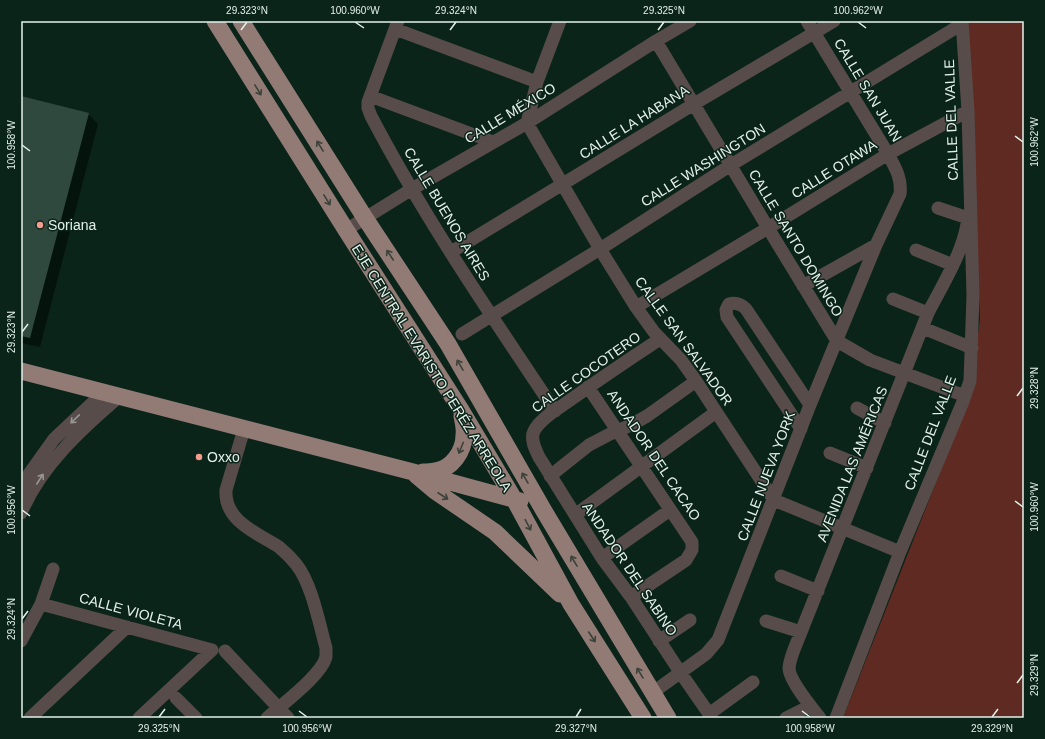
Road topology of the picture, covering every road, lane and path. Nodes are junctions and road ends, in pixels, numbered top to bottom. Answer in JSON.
{"nodes":[{"id":1,"x":215,"y":21,"type":"edge"},
{"id":2,"x":242,"y":21,"type":"edge"},
{"id":3,"x":560,"y":21,"type":"edge"},
{"id":4,"x":690,"y":21,"type":"edge"},
{"id":5,"x":807,"y":21,"type":"edge"},
{"id":6,"x":834,"y":21,"type":"edge"},
{"id":7,"x":962,"y":22,"type":"edge"},
{"id":8,"x":396,"y":25,"type":"edge"},
{"id":9,"x":814,"y":33,"type":"junction"},
{"id":10,"x":656,"y":41,"type":"junction"},
{"id":11,"x":264,"y":57,"type":"junction"},
{"id":12,"x":245,"y":68,"type":"junction"},
{"id":13,"x":537,"y":82,"type":"junction"},
{"id":14,"x":850,"y":92,"type":"junction"},
{"id":15,"x":370,"y":96,"type":"junction"},
{"id":16,"x":694,"y":104,"type":"junction"},
{"id":17,"x":968,"y":111,"type":"junction"},
{"id":18,"x":527,"y":123,"type":"junction"},
{"id":19,"x":493,"y":142,"type":"junction"},
{"id":20,"x":888,"y":154,"type":"junction"},
{"id":21,"x":731,"y":165,"type":"junction"},
{"id":22,"x":900,"y":176,"type":"joint"},
{"id":23,"x":562,"y":185,"type":"junction"},
{"id":24,"x":412,"y":189,"type":"junction"},
{"id":25,"x":938,"y":208,"type":"dead end"},
{"id":26,"x":365,"y":218,"type":"junction"},
{"id":27,"x":970,"y":219,"type":"junction"},
{"id":28,"x":768,"y":228,"type":"junction"},
{"id":29,"x":346,"y":230,"type":"junction"},
{"id":30,"x":876,"y":245,"type":"junction"},
{"id":31,"x":600,"y":249,"type":"junction"},
{"id":32,"x":916,"y":250,"type":"dead end"},
{"id":33,"x":451,"y":252,"type":"junction"},
{"id":34,"x":953,"y":265,"type":"junction"},
{"id":35,"x":803,"y":286,"type":"junction"},
{"id":36,"x":893,"y":299,"type":"dead end"},
{"id":37,"x":636,"y":307,"type":"junction"},
{"id":38,"x":928,"y":313,"type":"junction"},
{"id":39,"x":491,"y":316,"type":"junction"},
{"id":40,"x":923,"y":328,"type":"junction"},
{"id":41,"x":462,"y":334,"type":"dead end"},
{"id":42,"x":660,"y":339,"type":"junction"},
{"id":43,"x":837,"y":341,"type":"junction"},
{"id":44,"x":972,"y":348,"type":"junction"},
{"id":45,"x":21,"y":371,"type":"edge"},
{"id":46,"x":905,"y":374,"type":"junction"},
{"id":47,"x":696,"y":381,"type":"junction"},
{"id":48,"x":588,"y":387,"type":"junction"},
{"id":49,"x":104,"y":392,"type":"junction"},
{"id":50,"x":120,"y":396,"type":"junction"},
{"id":51,"x":965,"y":396,"type":"junction"},
{"id":52,"x":810,"y":405,"type":"junction"},
{"id":53,"x":857,"y":408,"type":"dead end"},
{"id":54,"x":461,"y":410,"type":"junction"},
{"id":55,"x":555,"y":411,"type":"junction"},
{"id":56,"x":716,"y":412,"type":"junction"},
{"id":57,"x":885,"y":423,"type":"junction"},
{"id":58,"x":801,"y":428,"type":"junction"},
{"id":59,"x":244,"y":429,"type":"junction"},
{"id":60,"x":618,"y":431,"type":"junction"},
{"id":61,"x":533,"y":432,"type":"joint"},
{"id":62,"x":830,"y":453,"type":"dead end"},
{"id":63,"x":640,"y":466,"type":"junction"},
{"id":64,"x":867,"y":468,"type":"junction"},
{"id":65,"x":413,"y":472,"type":"junction"},
{"id":66,"x":550,"y":476,"type":"junction"},
{"id":67,"x":21,"y":489,"type":"edge"},
{"id":68,"x":514,"y":499,"type":"junction"},
{"id":69,"x":774,"y":500,"type":"junction"},
{"id":70,"x":670,"y":510,"type":"junction"},
{"id":71,"x":544,"y":511,"type":"junction"},
{"id":72,"x":21,"y":513,"type":"edge"},
{"id":73,"x":575,"y":516,"type":"junction"},
{"id":74,"x":843,"y":528,"type":"junction"},
{"id":75,"x":900,"y":552,"type":"junction"},
{"id":76,"x":602,"y":558,"type":"junction"},
{"id":77,"x":53,"y":569,"type":"dead end"},
{"id":78,"x":781,"y":576,"type":"dead end"},
{"id":79,"x":818,"y":591,"type":"junction"},
{"id":80,"x":631,"y":598,"type":"junction"},
{"id":81,"x":41,"y":604,"type":"junction"},
{"id":82,"x":571,"y":604,"type":"junction"},
{"id":83,"x":690,"y":620,"type":"dead end"},
{"id":84,"x":766,"y":621,"type":"dead end"},
{"id":85,"x":127,"y":627,"type":"junction"},
{"id":86,"x":801,"y":632,"type":"junction"},
{"id":87,"x":21,"y":641,"type":"edge"},
{"id":88,"x":659,"y":641,"type":"junction"},
{"id":89,"x":225,"y":651,"type":"dead end"},
{"id":90,"x":680,"y":672,"type":"junction"},
{"id":91,"x":753,"y":682,"type":"dead end"},
{"id":92,"x":652,"y":693,"type":"junction"},
{"id":93,"x":176,"y":698,"type":"dead end"},
{"id":94,"x":810,"y":706,"type":"junction"},
{"id":95,"x":278,"y":708,"type":"junction"},
{"id":96,"x":711,"y":716,"type":"edge"},
{"id":97,"x":30,"y":718,"type":"edge"},
{"id":98,"x":139,"y":718,"type":"edge"},
{"id":99,"x":196,"y":718,"type":"edge"},
{"id":100,"x":267,"y":718,"type":"edge"},
{"id":101,"x":288,"y":718,"type":"edge"},
{"id":102,"x":643,"y":718,"type":"edge"},
{"id":103,"x":668,"y":718,"type":"edge"},
{"id":104,"x":786,"y":718,"type":"edge"},
{"id":105,"x":820,"y":718,"type":"edge"},
{"id":106,"x":836,"y":718,"type":"edge"}],
"edges":[{"from":1,"to":12,"type":"main road","name":"EJE CENTRAL EVARISTO PERÉZ ARREOLA"},
{"from":2,"to":11,"type":"main road","name":"EJE CENTRAL EVARISTO PERÉZ ARREOLA"},
{"from":3,"to":13,"type":"street"},
{"from":4,"to":10,"type":"street","name":"CALLE MÉXICO"},
{"from":5,"to":9,"type":"street","name":"CALLE SAN JUAN"},
{"from":6,"to":9,"type":"street","name":"CALLE LA HABANA"},
{"from":7,"to":14,"type":"street","name":"CALLE WASHINGTON"},
{"from":7,"to":17,"type":"street","name":"CALLE DEL VALLE"},
{"from":8,"to":13,"type":"street"},
{"from":8,"to":15,"type":"street","name":"CALLE BUENOS AIRES"},
{"from":9,"to":14,"type":"street","name":"CALLE SAN JUAN"},
{"from":9,"to":16,"type":"street","name":"CALLE LA HABANA"},
{"from":10,"to":16,"type":"street","name":"CALLE SANTO DOMINGO"},
{"from":10,"to":18,"type":"street","name":"CALLE MÉXICO"},
{"from":11,"to":12,"type":"main road"},
{"from":26,"to":11,"type":"main road","name":"EJE CENTRAL EVARISTO PERÉZ ARREOLA","one_way":true},
{"from":12,"to":29,"type":"main road","name":"EJE CENTRAL EVARISTO PERÉZ ARREOLA","one_way":true},
{"from":13,"to":18,"type":"street"},
{"from":14,"to":20,"type":"street","name":"CALLE SAN JUAN"},
{"from":14,"to":21,"type":"street","name":"CALLE WASHINGTON"},
{"from":15,"to":19,"type":"street"},
{"from":15,"to":24,"type":"street","name":"CALLE BUENOS AIRES"},
{"from":16,"to":21,"type":"street","name":"CALLE SANTO DOMINGO"},
{"from":16,"to":23,"type":"street","name":"CALLE LA HABANA"},
{"from":17,"to":20,"type":"street","name":"CALLE OTAWA"},
{"from":17,"to":27,"type":"street","name":"CALLE DEL VALLE"},
{"from":18,"to":19,"type":"street","name":"CALLE MÉXICO"},
{"from":18,"to":23,"type":"street","name":"CALLE SAN SALVADOR"},
{"from":19,"to":24,"type":"street","name":"CALLE MÉXICO"},
{"from":20,"to":22,"type":"street","name":"CALLE SAN JUAN"},
{"from":20,"to":28,"type":"street","name":"CALLE OTAWA"},
{"from":21,"to":28,"type":"street","name":"CALLE SANTO DOMINGO"},
{"from":21,"to":31,"type":"street","name":"CALLE WASHINGTON"},
{"from":22,"to":30,"type":"street","name":"CALLE NUEVA YORK"},
{"from":23,"to":31,"type":"street","name":"CALLE SAN SALVADOR"},
{"from":23,"to":33,"type":"street","name":"CALLE LA HABANA"},
{"from":24,"to":26,"type":"street","name":"CALLE MÉXICO"},
{"from":24,"to":33,"type":"street","name":"CALLE BUENOS AIRES"},
{"from":25,"to":27,"type":"street"},
{"from":26,"to":29,"type":"street","name":"CALLE MÉXICO"},
{"from":71,"to":26,"type":"main road","name":"EJE CENTRAL EVARISTO PERÉZ ARREOLA","one_way":true},
{"from":27,"to":34,"type":"street","name":"AVENIDA LAS AMÉRICAS"},
{"from":27,"to":44,"type":"street","name":"CALLE DEL VALLE"},
{"from":28,"to":35,"type":"street","name":"CALLE SANTO DOMINGO"},
{"from":28,"to":37,"type":"street","name":"CALLE OTAWA"},
{"from":29,"to":54,"type":"main road","name":"EJE CENTRAL EVARISTO PERÉZ ARREOLA"},
{"from":30,"to":35,"type":"street"},
{"from":30,"to":43,"type":"street","name":"CALLE NUEVA YORK"},
{"from":31,"to":37,"type":"street","name":"CALLE SAN SALVADOR"},
{"from":31,"to":39,"type":"street","name":"CALLE WASHINGTON"},
{"from":32,"to":34,"type":"street"},
{"from":33,"to":39,"type":"street","name":"CALLE BUENOS AIRES"},
{"from":34,"to":38,"type":"street","name":"AVENIDA LAS AMÉRICAS"},
{"from":35,"to":43,"type":"street","name":"CALLE SANTO DOMINGO"},
{"from":36,"to":38,"type":"street"},
{"from":37,"to":42,"type":"street","name":"CALLE SAN SALVADOR"},
{"from":38,"to":40,"type":"street","name":"AVENIDA LAS AMÉRICAS"},
{"from":39,"to":41,"type":"street","name":"CALLE WASHINGTON"},
{"from":39,"to":55,"type":"street","name":"CALLE BUENOS AIRES"},
{"from":40,"to":44,"type":"street"},
{"from":40,"to":46,"type":"street","name":"AVENIDA LAS AMÉRICAS"},
{"from":42,"to":47,"type":"street","name":"CALLE SAN SALVADOR"},
{"from":42,"to":48,"type":"street","name":"CALLE COCOTERO"},
{"from":43,"to":46,"type":"street","name":"CALLE SANTO DOMINGO"},
{"from":43,"to":52,"type":"street","name":"CALLE NUEVA YORK"},
{"from":44,"to":51,"type":"street","name":"CALLE DEL VALLE"},
{"from":45,"to":49,"type":"main road"},
{"from":46,"to":51,"type":"street","name":"CALLE SANTO DOMINGO"},
{"from":46,"to":57,"type":"street","name":"AVENIDA LAS AMÉRICAS"},
{"from":47,"to":56,"type":"street","name":"CALLE SAN SALVADOR"},
{"from":47,"to":60,"type":"street"},
{"from":48,"to":55,"type":"street","name":"CALLE COCOTERO"},
{"from":48,"to":60,"type":"street","name":"ANDADOR DEL CACAO"},
{"from":49,"to":50,"type":"main road"},
{"from":49,"to":67,"type":"street","one_way":true},
{"from":50,"to":59,"type":"main road"},
{"from":72,"to":50,"type":"street","one_way":true},
{"from":51,"to":75,"type":"street","name":"CALLE DEL VALLE"},
{"from":52,"to":58,"type":"street","name":"CALLE NUEVA YORK"},
{"from":52,"to":58,"type":"street"},
{"from":53,"to":57,"type":"street"},
{"from":54,"to":65,"type":"main road","one_way":true},
{"from":54,"to":68,"type":"main road","name":"EJE CENTRAL EVARISTO PERÉZ ARREOLA"},
{"from":55,"to":61,"type":"street","name":"CALLE COCOTERO"},
{"from":56,"to":63,"type":"street"},
{"from":56,"to":69,"type":"street","name":"CALLE SAN SALVADOR"},
{"from":57,"to":64,"type":"street","name":"AVENIDA LAS AMÉRICAS"},
{"from":58,"to":69,"type":"street","name":"CALLE NUEVA YORK"},
{"from":59,"to":65,"type":"main road"},
{"from":59,"to":95,"type":"street"},
{"from":60,"to":63,"type":"street","name":"ANDADOR DEL CACAO"},
{"from":60,"to":66,"type":"street"},
{"from":61,"to":66,"type":"street","name":"ANDADOR DEL SABINO"},
{"from":62,"to":64,"type":"street"},
{"from":63,"to":70,"type":"street","name":"ANDADOR DEL CACAO"},
{"from":63,"to":73,"type":"street"},
{"from":64,"to":74,"type":"street","name":"AVENIDA LAS AMÉRICAS"},
{"from":65,"to":68,"type":"main road"},
{"from":65,"to":82,"type":"main road","one_way":true},
{"from":66,"to":73,"type":"street","name":"ANDADOR DEL SABINO"},
{"from":68,"to":71,"type":"main road"},
{"from":68,"to":82,"type":"main road","name":"EJE CENTRAL EVARISTO PERÉZ ARREOLA","one_way":true},
{"from":69,"to":74,"type":"street"},
{"from":69,"to":90,"type":"street","name":"CALLE NUEVA YORK"},
{"from":70,"to":76,"type":"street"},
{"from":70,"to":80,"type":"street","name":"ANDADOR DEL CACAO"},
{"from":92,"to":71,"type":"main road","name":"EJE CENTRAL EVARISTO PERÉZ ARREOLA","one_way":true},
{"from":73,"to":76,"type":"street","name":"ANDADOR DEL SABINO"},
{"from":74,"to":75,"type":"street"},
{"from":74,"to":79,"type":"street","name":"AVENIDA LAS AMÉRICAS"},
{"from":75,"to":106,"type":"street","name":"CALLE DEL VALLE"},
{"from":76,"to":80,"type":"street","name":"ANDADOR DEL SABINO"},
{"from":77,"to":81,"type":"street"},
{"from":78,"to":79,"type":"street"},
{"from":79,"to":86,"type":"street","name":"AVENIDA LAS AMÉRICAS"},
{"from":80,"to":88,"type":"street","name":"ANDADOR DEL SABINO"},
{"from":81,"to":85,"type":"street","name":"CALLE VIOLETA"},
{"from":81,"to":87,"type":"street"},
{"from":82,"to":102,"type":"main road","name":"EJE CENTRAL EVARISTO PERÉZ ARREOLA","one_way":true},
{"from":83,"to":88,"type":"street"},
{"from":84,"to":86,"type":"street"},
{"from":85,"to":97,"type":"street"},
{"from":85,"to":98,"type":"street","name":"CALLE VIOLETA"},
{"from":86,"to":94,"type":"street","name":"AVENIDA LAS AMÉRICAS"},
{"from":88,"to":90,"type":"street","name":"ANDADOR DEL SABINO"},
{"from":89,"to":95,"type":"street"},
{"from":90,"to":92,"type":"street","name":"CALLE NUEVA YORK"},
{"from":90,"to":96,"type":"street","name":"ANDADOR DEL SABINO"},
{"from":91,"to":96,"type":"street"},
{"from":92,"to":103,"type":"main road","name":"EJE CENTRAL EVARISTO PERÉZ ARREOLA"},
{"from":93,"to":99,"type":"street"},
{"from":94,"to":104,"type":"street"},
{"from":94,"to":105,"type":"street","name":"AVENIDA LAS AMÉRICAS"},
{"from":95,"to":100,"type":"street"},
{"from":95,"to":101,"type":"street"}]}
